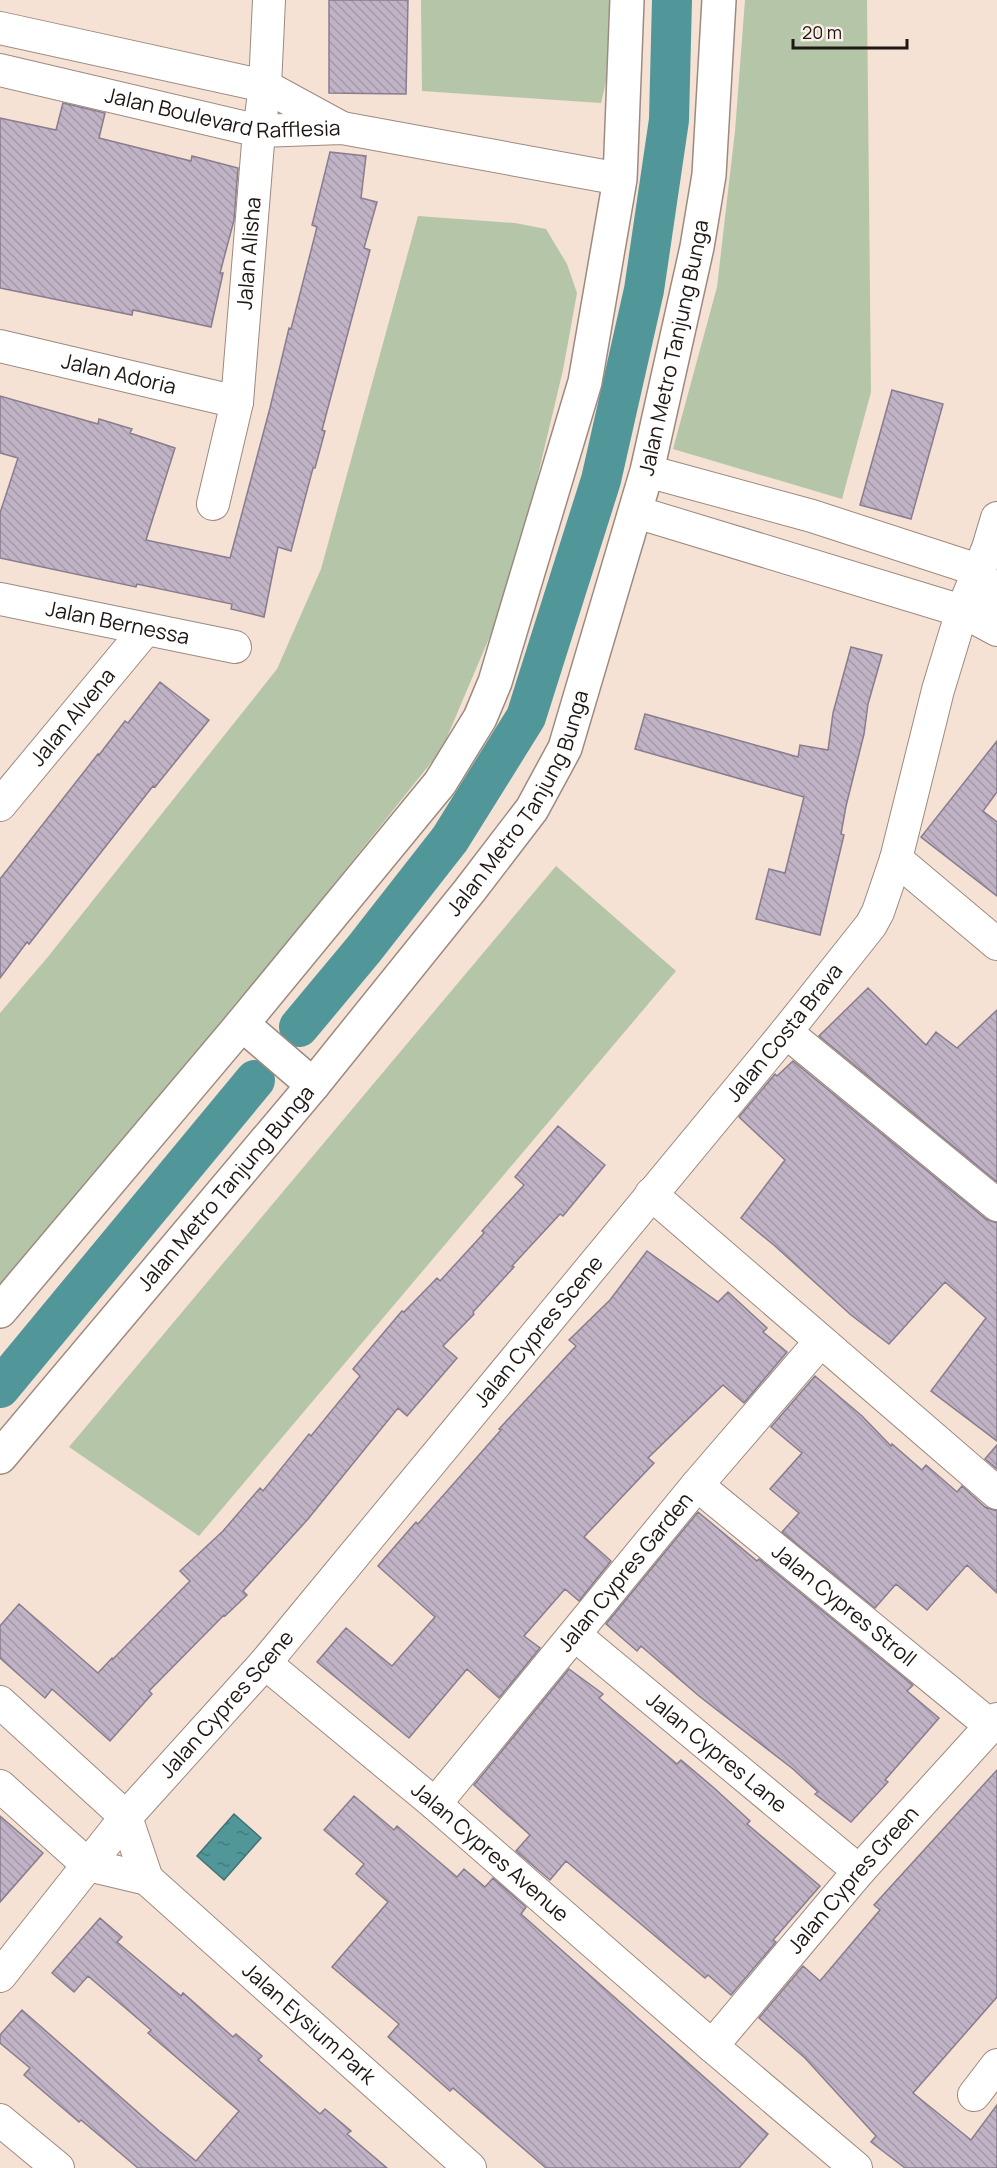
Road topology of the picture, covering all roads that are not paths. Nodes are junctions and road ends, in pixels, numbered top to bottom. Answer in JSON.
{"nodes":[{"id":1,"x":269,"y":0,"type":"edge"},
{"id":2,"x":627,"y":0,"type":"edge"},
{"id":3,"x":719,"y":0,"type":"edge"},
{"id":4,"x":0,"y":28,"type":"edge"},
{"id":5,"x":0,"y":70,"type":"edge"},
{"id":6,"x":265,"y":86,"type":"junction"},
{"id":7,"x":342,"y":128,"type":"junction"},
{"id":8,"x":259,"y":132,"type":"junction"},
{"id":9,"x":620,"y":179,"type":"junction"},
{"id":10,"x":0,"y":345,"type":"edge"},
{"id":11,"x":237,"y":402,"type":"junction"},
{"id":12,"x":647,"y":471,"type":"junction"},
{"id":13,"x":213,"y":504,"type":"dead end"},
{"id":14,"x":636,"y":512,"type":"junction"},
{"id":15,"x":996,"y":523,"type":"edge"},
{"id":16,"x":978,"y":570,"type":"junction"},
{"id":17,"x":0,"y":599,"type":"edge"},
{"id":18,"x":997,"y":602,"type":"edge"},
{"id":19,"x":962,"y":611,"type":"junction"},
{"id":20,"x":146,"y":629,"type":"junction"},
{"id":21,"x":997,"y":630,"type":"edge"},
{"id":22,"x":234,"y":646,"type":"dead end"},
{"id":23,"x":0,"y":806,"type":"edge"},
{"id":24,"x":896,"y":859,"type":"junction"},
{"id":25,"x":997,"y":944,"type":"edge"},
{"id":26,"x":242,"y":1024,"type":"junction"},
{"id":27,"x":786,"y":1032,"type":"junction"},
{"id":28,"x":314,"y":1085,"type":"junction"},
{"id":29,"x":651,"y":1194,"type":"junction"},
{"id":30,"x":997,"y":1205,"type":"edge"},
{"id":31,"x":0,"y":1311,"type":"edge"},
{"id":32,"x":820,"y":1342,"type":"junction"},
{"id":33,"x":0,"y":1457,"type":"edge"},
{"id":34,"x":697,"y":1485,"type":"junction"},
{"id":35,"x":997,"y":1493,"type":"edge"},
{"id":36,"x":575,"y":1635,"type":"junction"},
{"id":37,"x":266,"y":1663,"type":"junction"},
{"id":38,"x":0,"y":1702,"type":"edge"},
{"id":39,"x":994,"y":1723,"type":"edge"},
{"id":40,"x":0,"y":1786,"type":"edge"},
{"id":41,"x":435,"y":1804,"type":"junction"},
{"id":42,"x":126,"y":1817,"type":"junction"},
{"id":43,"x":88,"y":1865,"type":"junction"},
{"id":44,"x":859,"y":1871,"type":"junction"},
{"id":45,"x":147,"y":1879,"type":"junction"},
{"id":46,"x":0,"y":1976,"type":"edge"},
{"id":47,"x":712,"y":2046,"type":"junction"},
{"id":48,"x":997,"y":2065,"type":"edge"},
{"id":49,"x":974,"y":2095,"type":"dead end"},
{"id":50,"x":0,"y":2120,"type":"edge"},
{"id":51,"x":840,"y":2163,"type":"edge"},
{"id":52,"x":58,"y":2168,"type":"edge"},
{"id":53,"x":470,"y":2168,"type":"edge"}],
"edges":[{"from":1,"to":6,"type":"street","name":"Jalan Alisha"},
{"from":2,"to":9,"type":"main road"},
{"from":3,"to":12,"type":"main road","name":"Jalan Metro Tanjung Bunga"},
{"from":4,"to":6,"type":"street","name":"Jalan Boulevard Rafflesia"},
{"from":5,"to":8,"type":"street","name":"Jalan Boulevard Rafflesia"},
{"from":6,"to":7,"type":"street","name":"Jalan Boulevard Rafflesia"},
{"from":6,"to":8,"type":"street","name":"Jalan Alisha"},
{"from":7,"to":8,"type":"street","name":"Jalan Boulevard Rafflesia"},
{"from":7,"to":9,"type":"street"},
{"from":8,"to":11,"type":"street","name":"Jalan Alisha"},
{"from":9,"to":26,"type":"main road"},
{"from":10,"to":11,"type":"street","name":"Jalan Adoria"},
{"from":11,"to":13,"type":"street","name":"Jalan Alisha"},
{"from":12,"to":14,"type":"main road","name":"Jalan Metro Tanjung Bunga"},
{"from":12,"to":16,"type":"street"},
{"from":14,"to":19,"type":"street"},
{"from":14,"to":28,"type":"main road","name":"Jalan Metro Tanjung Bunga"},
{"from":15,"to":16,"type":"street","name":"Jalan Costa Brava"},
{"from":16,"to":18,"type":"street"},
{"from":16,"to":19,"type":"street","name":"Jalan Costa Brava"},
{"from":17,"to":20,"type":"street","name":"Jalan Bernessa"},
{"from":19,"to":21,"type":"street"},
{"from":19,"to":24,"type":"street","name":"Jalan Costa Brava"},
{"from":20,"to":22,"type":"street","name":"Jalan Bernessa"},
{"from":20,"to":23,"type":"street","name":"Jalan Alvena"},
{"from":24,"to":25,"type":"street"},
{"from":24,"to":27,"type":"street","name":"Jalan Costa Brava"},
{"from":26,"to":28,"type":"main road"},
{"from":26,"to":31,"type":"main road"},
{"from":27,"to":29,"type":"street","name":"Jalan Costa Brava"},
{"from":27,"to":30,"type":"street"},
{"from":28,"to":33,"type":"main road","name":"Jalan Metro Tanjung Bunga"},
{"from":29,"to":32,"type":"street"},
{"from":29,"to":37,"type":"street","name":"Jalan Cypres Scene"},
{"from":32,"to":34,"type":"street","name":"Jalan Cypres Garden"},
{"from":32,"to":35,"type":"street"},
{"from":34,"to":36,"type":"street","name":"Jalan Cypres Garden"},
{"from":34,"to":39,"type":"street","name":"Jalan Cypres Stroll"},
{"from":36,"to":41,"type":"street","name":"Jalan Cypres Garden"},
{"from":36,"to":44,"type":"street","name":"Jalan Cypres Lane"},
{"from":37,"to":41,"type":"street","name":"Jalan Cypres Avenue"},
{"from":37,"to":42,"type":"street","name":"Jalan Cypres Scene"},
{"from":38,"to":42,"type":"street"},
{"from":39,"to":44,"type":"street","name":"Jalan Cypres Green"},
{"from":40,"to":43,"type":"street"},
{"from":41,"to":47,"type":"street","name":"Jalan Cypres Avenue"},
{"from":42,"to":43,"type":"street","name":"Jalan Cypres Scene"},
{"from":42,"to":45,"type":"street"},
{"from":43,"to":45,"type":"street"},
{"from":43,"to":46,"type":"street","name":"Jalan Cypres Scene"},
{"from":44,"to":47,"type":"street","name":"Jalan Cypres Green"},
{"from":45,"to":53,"type":"street","name":"Jalan Eysium Park"},
{"from":47,"to":51,"type":"street","name":"Jalan Cypres Avenue"},
{"from":48,"to":49,"type":"street"},
{"from":50,"to":52,"type":"street"}]}
